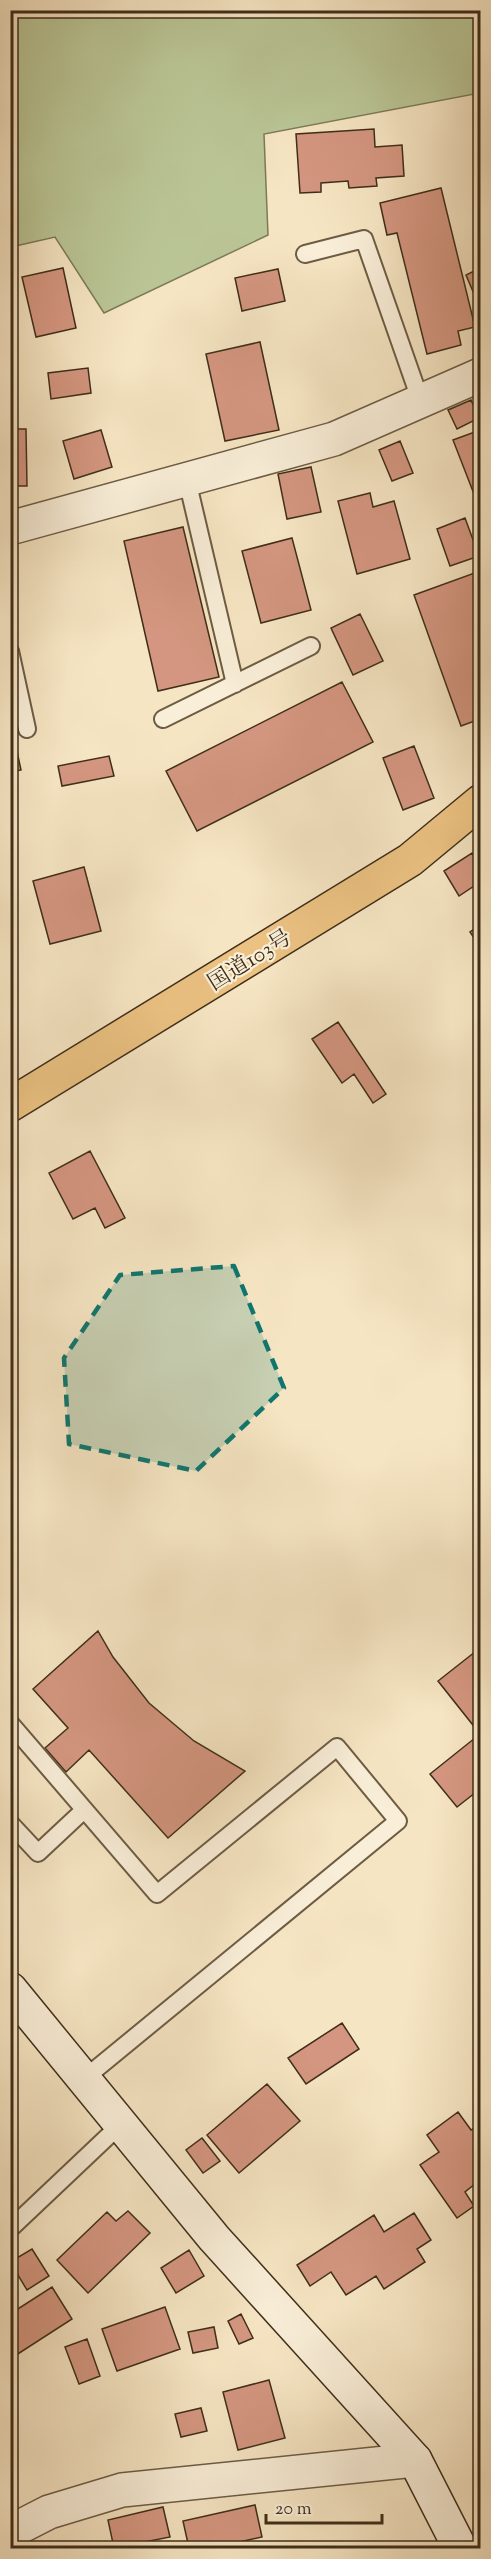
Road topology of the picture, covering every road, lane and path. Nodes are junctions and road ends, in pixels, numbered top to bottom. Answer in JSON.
{"nodes":[{"id":1,"x":305,"y":254,"type":"dead end"},
{"id":2,"x":480,"y":375,"type":"edge"},
{"id":3,"x":421,"y":402,"type":"junction"},
{"id":4,"x":187,"y":480,"type":"junction"},
{"id":5,"x":10,"y":528,"type":"edge"},
{"id":6,"x":310,"y":646,"type":"dead end"},
{"id":7,"x":10,"y":651,"type":"edge"},
{"id":8,"x":235,"y":684,"type":"junction"},
{"id":9,"x":163,"y":719,"type":"dead end"},
{"id":10,"x":27,"y":729,"type":"dead end"},
{"id":11,"x":480,"y":802,"type":"edge"},
{"id":12,"x":10,"y":1105,"type":"edge"},
{"id":13,"x":10,"y":1723,"type":"edge"},
{"id":14,"x":84,"y":1810,"type":"junction"},
{"id":15,"x":10,"y":1823,"type":"edge"},
{"id":16,"x":10,"y":1989,"type":"edge"},
{"id":17,"x":85,"y":2078,"type":"junction"},
{"id":18,"x":121,"y":2124,"type":"junction"},
{"id":19,"x":10,"y":2229,"type":"edge"},
{"id":20,"x":415,"y":2460,"type":"junction"},
{"id":21,"x":10,"y":2532,"type":"edge"},
{"id":22,"x":460,"y":2548,"type":"edge"}],
"edges":[{"from":1,"to":3,"type":"lane"},
{"from":2,"to":3,"type":"street"},
{"from":3,"to":4,"type":"street"},
{"from":4,"to":5,"type":"street"},
{"from":4,"to":8,"type":"lane"},
{"from":6,"to":8,"type":"lane"},
{"from":7,"to":10,"type":"lane"},
{"from":8,"to":9,"type":"lane"},
{"from":11,"to":12,"type":"highway","name":"国道103号"},
{"from":13,"to":14,"type":"lane"},
{"from":14,"to":15,"type":"lane"},
{"from":14,"to":17,"type":"lane"},
{"from":16,"to":17,"type":"street"},
{"from":17,"to":18,"type":"street"},
{"from":18,"to":19,"type":"lane"},
{"from":18,"to":20,"type":"street"},
{"from":20,"to":21,"type":"street"},
{"from":20,"to":22,"type":"street"}]}
